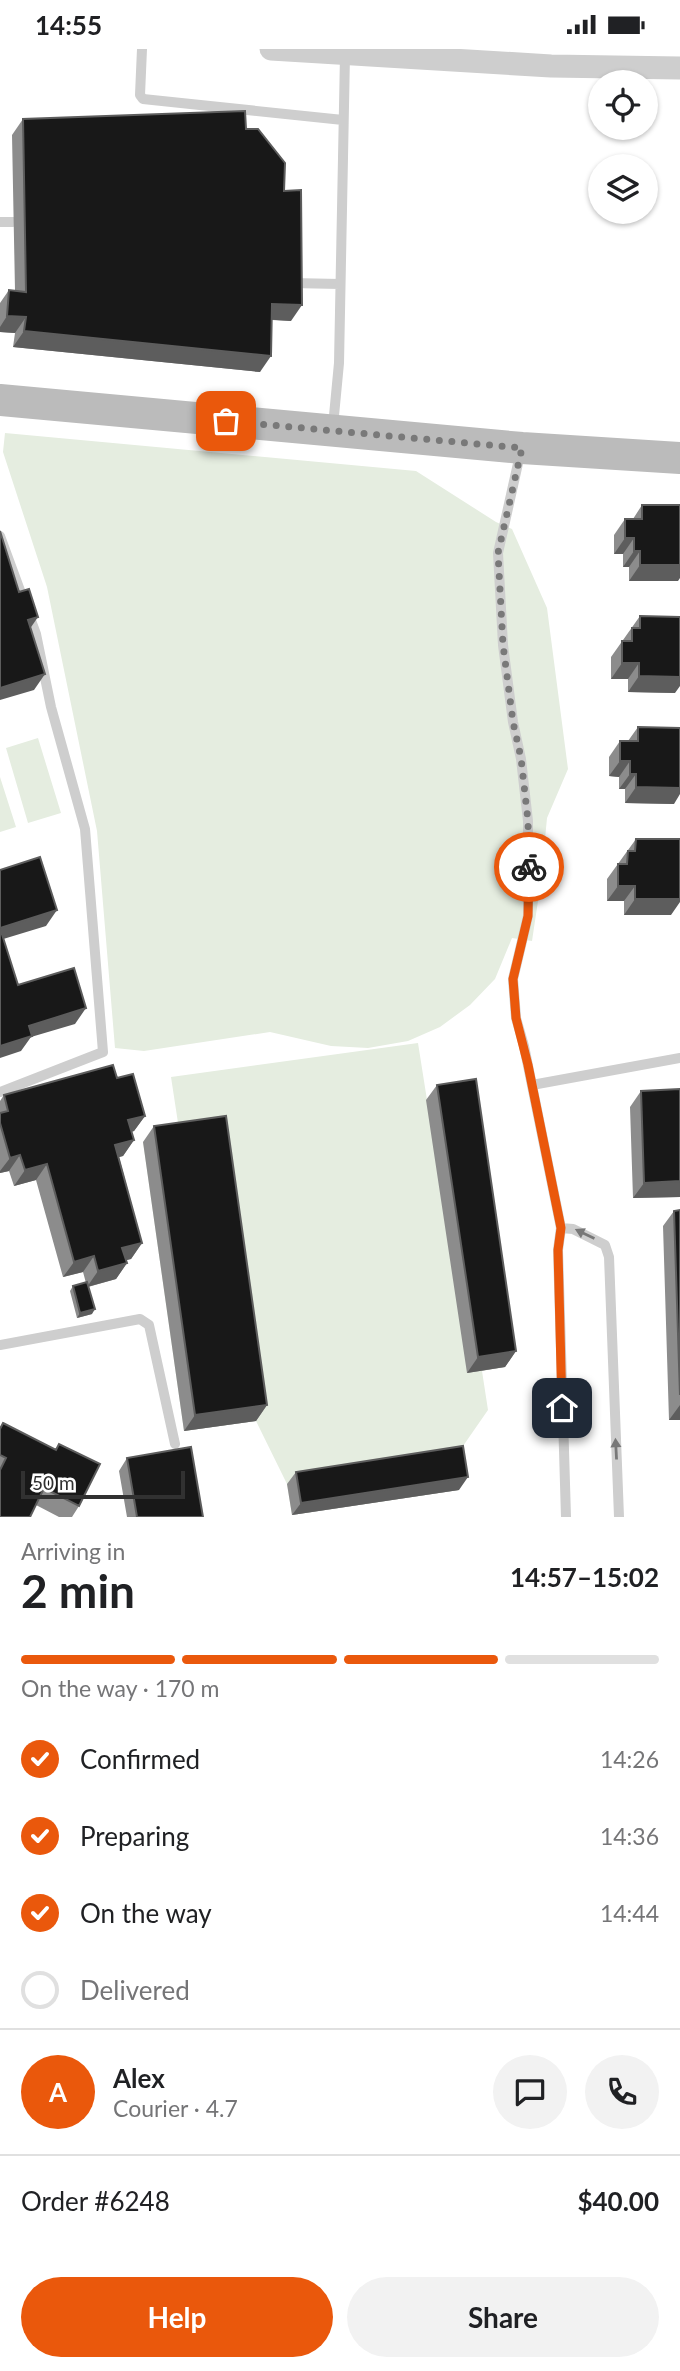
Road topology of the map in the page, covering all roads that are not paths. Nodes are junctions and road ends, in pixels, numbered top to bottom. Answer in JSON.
{"nodes":[{"id":1,"x":142,"y":49,"type":"edge"},
{"id":2,"x":271,"y":49,"type":"edge"},
{"id":3,"x":345,"y":55,"type":"junction"},
{"id":4,"x":680,"y":68,"type":"edge"},
{"id":5,"x":343,"y":120,"type":"junction"},
{"id":6,"x":0,"y":222,"type":"edge"},
{"id":7,"x":13,"y":222,"type":"dead end"},
{"id":8,"x":291,"y":283,"type":"edge"},
{"id":9,"x":340,"y":284,"type":"junction"},
{"id":10,"x":0,"y":400,"type":"edge"},
{"id":11,"x":332,"y":431,"type":"junction"},
{"id":12,"x":522,"y":448,"type":"junction"},
{"id":13,"x":680,"y":457,"type":"edge"},
{"id":14,"x":0,"y":536,"type":"edge"},
{"id":15,"x":680,"y":1058,"type":"edge"},
{"id":16,"x":533,"y":1084,"type":"junction"},
{"id":17,"x":0,"y":1092,"type":"edge"},
{"id":18,"x":561,"y":1228,"type":"junction"},
{"id":19,"x":0,"y":1345,"type":"edge"},
{"id":20,"x":175,"y":1444,"type":"dead end"},
{"id":21,"x":566,"y":1517,"type":"edge"},
{"id":22,"x":619,"y":1517,"type":"edge"}],
"edges":[{"from":1,"to":5,"type":"lane"},
{"from":2,"to":3,"type":"street"},
{"from":3,"to":4,"type":"street"},
{"from":3,"to":5,"type":"lane"},
{"from":5,"to":9,"type":"lane"},
{"from":6,"to":7,"type":"lane"},
{"from":8,"to":9,"type":"lane"},
{"from":9,"to":11,"type":"lane"},
{"from":10,"to":11,"type":"street"},
{"from":11,"to":12,"type":"street"},
{"from":12,"to":13,"type":"street"},
{"from":12,"to":16,"type":"lane"},
{"from":14,"to":17,"type":"lane"},
{"from":15,"to":16,"type":"lane"},
{"from":16,"to":18,"type":"lane"},
{"from":18,"to":21,"type":"lane"},
{"from":22,"to":18,"type":"lane","one_way":true},
{"from":19,"to":20,"type":"lane"}]}
